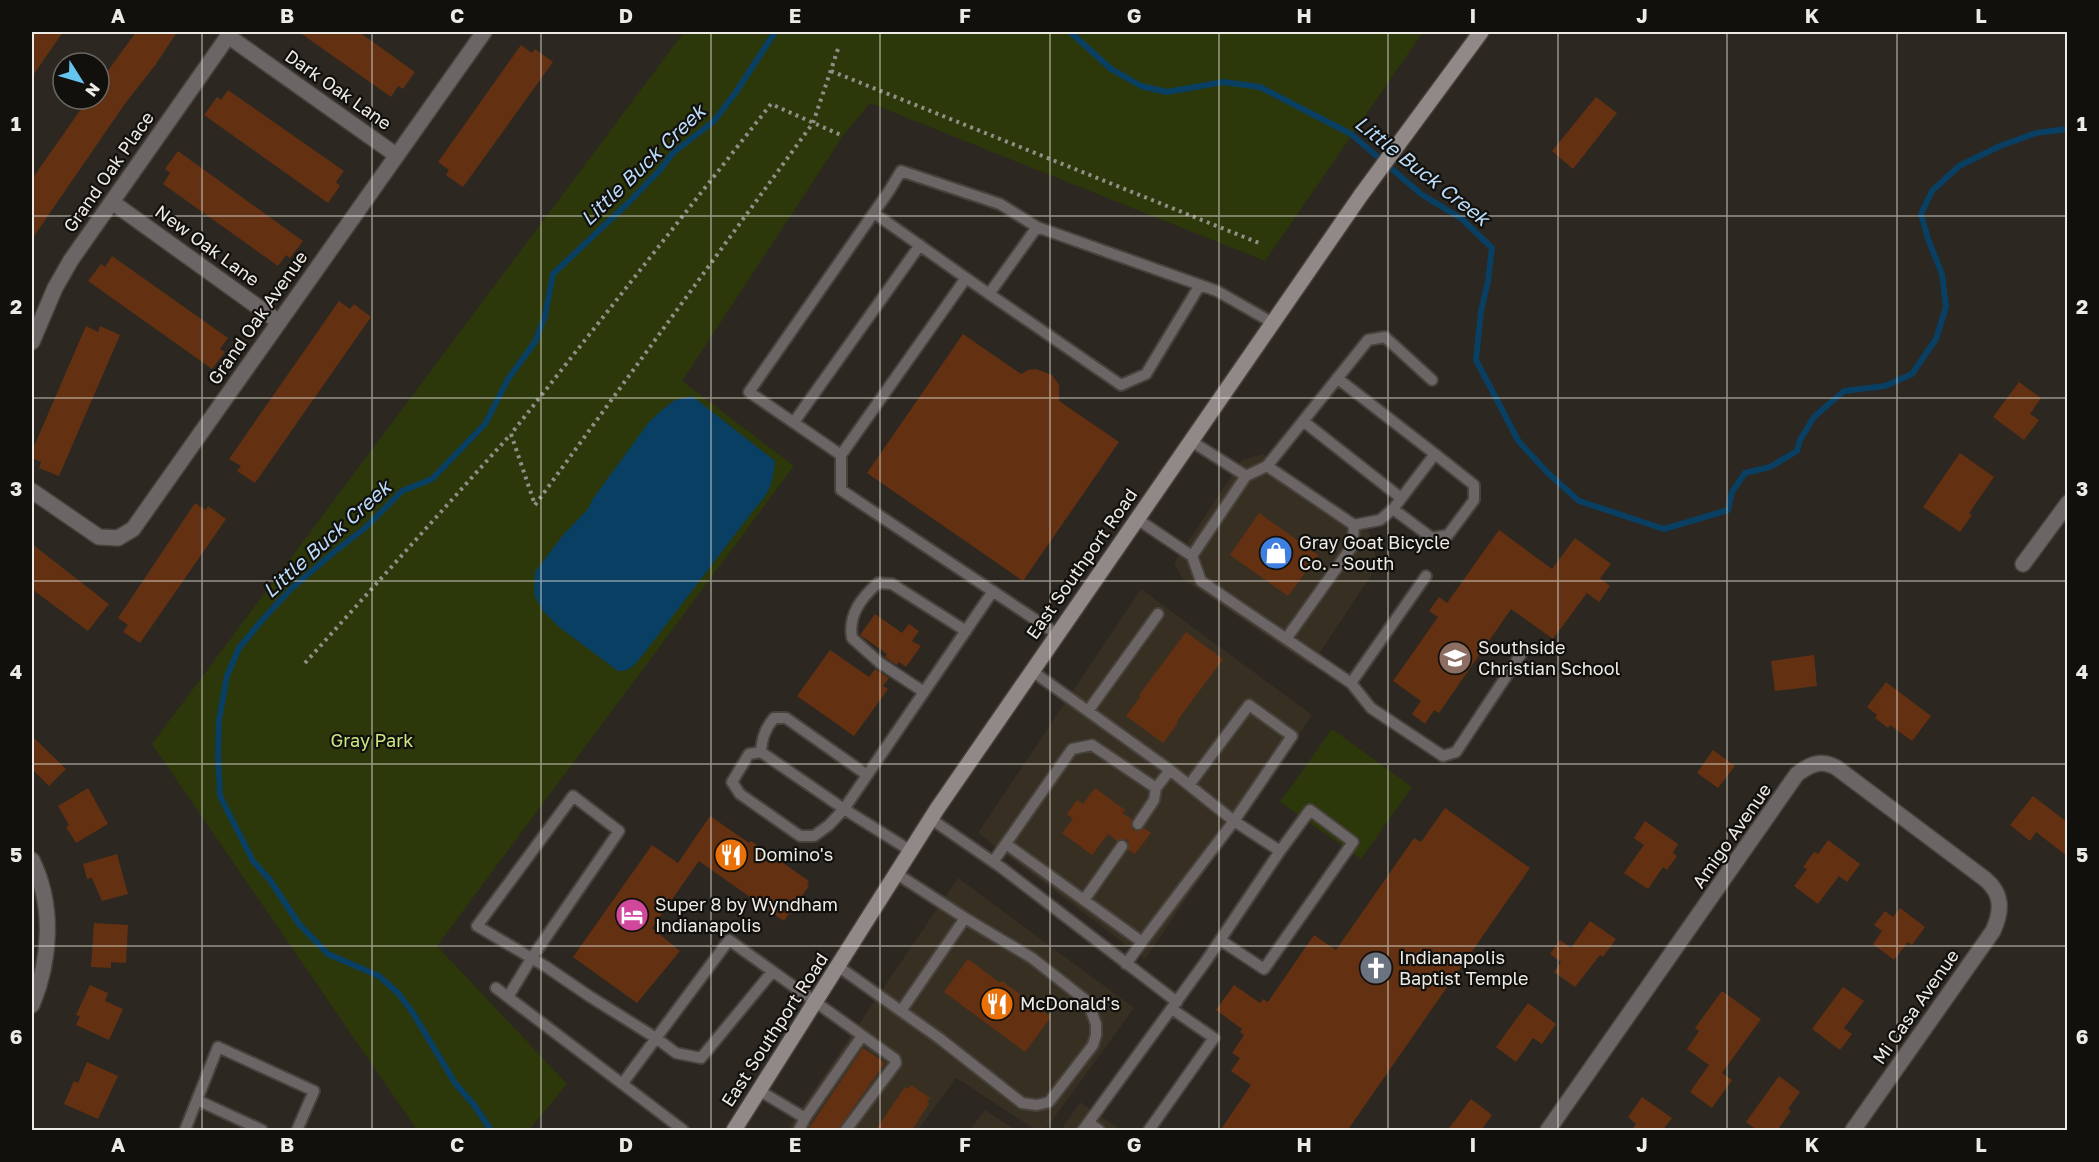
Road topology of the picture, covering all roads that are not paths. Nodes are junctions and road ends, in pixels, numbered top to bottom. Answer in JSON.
{"nodes":[{"id":1,"x":484,"y":32,"type":"edge"},
{"id":2,"x":1481,"y":32,"type":"edge"},
{"id":3,"x":230,"y":34,"type":"edge"},
{"id":4,"x":396,"y":155,"type":"junction"},
{"id":5,"x":112,"y":202,"type":"junction"},
{"id":6,"x":874,"y":213,"type":"junction"},
{"id":7,"x":1037,"y":227,"type":"junction"},
{"id":8,"x":920,"y":245,"type":"junction"},
{"id":9,"x":966,"y":278,"type":"junction"},
{"id":10,"x":1200,"y":285,"type":"junction"},
{"id":11,"x":989,"y":294,"type":"junction"},
{"id":12,"x":279,"y":322,"type":"junction"},
{"id":13,"x":1273,"y":323,"type":"junction"},
{"id":14,"x":32,"y":342,"type":"edge"},
{"id":15,"x":1337,"y":378,"type":"junction"},
{"id":16,"x":1431,"y":380,"type":"dead end"},
{"id":17,"x":1303,"y":421,"type":"junction"},
{"id":18,"x":794,"y":422,"type":"junction"},
{"id":19,"x":1191,"y":441,"type":"junction"},
{"id":20,"x":1435,"y":454,"type":"junction"},
{"id":21,"x":841,"y":455,"type":"junction"},
{"id":22,"x":1267,"y":466,"type":"junction"},
{"id":23,"x":1246,"y":476,"type":"junction"},
{"id":24,"x":32,"y":491,"type":"edge"},
{"id":25,"x":1401,"y":498,"type":"junction"},
{"id":26,"x":2067,"y":502,"type":"edge"},
{"id":27,"x":1393,"y":510,"type":"junction"},
{"id":28,"x":1137,"y":519,"type":"junction"},
{"id":29,"x":1354,"y":525,"type":"junction"},
{"id":30,"x":1192,"y":556,"type":"junction"},
{"id":31,"x":2023,"y":564,"type":"dead end"},
{"id":32,"x":1426,"y":576,"type":"dead end"},
{"id":33,"x":993,"y":591,"type":"junction"},
{"id":34,"x":1158,"y":614,"type":"dead end"},
{"id":35,"x":966,"y":631,"type":"junction"},
{"id":36,"x":1057,"y":634,"type":"junction"},
{"id":37,"x":1286,"y":639,"type":"junction"},
{"id":38,"x":1523,"y":651,"type":"dead end"},
{"id":39,"x":1032,"y":671,"type":"junction"},
{"id":40,"x":1351,"y":683,"type":"junction"},
{"id":41,"x":924,"y":692,"type":"junction"},
{"id":42,"x":1088,"y":711,"type":"junction"},
{"id":43,"x":761,"y":752,"type":"junction"},
{"id":44,"x":1170,"y":770,"type":"junction"},
{"id":45,"x":867,"y":775,"type":"junction"},
{"id":46,"x":1189,"y":785,"type":"junction"},
{"id":47,"x":1156,"y":788,"type":"junction"},
{"id":48,"x":844,"y":809,"type":"junction"},
{"id":49,"x":931,"y":819,"type":"junction"},
{"id":50,"x":1234,"y":821,"type":"junction"},
{"id":51,"x":1138,"y":824,"type":"dead end"},
{"id":52,"x":1006,"y":844,"type":"junction"},
{"id":53,"x":1122,"y":846,"type":"dead end"},
{"id":54,"x":911,"y":851,"type":"junction"},
{"id":55,"x":1280,"y":851,"type":"junction"},
{"id":56,"x":32,"y":860,"type":"edge"},
{"id":57,"x":993,"y":862,"type":"junction"},
{"id":58,"x":897,"y":874,"type":"junction"},
{"id":59,"x":1084,"y":900,"type":"junction"},
{"id":60,"x":2000,"y":903,"type":"joint"},
{"id":61,"x":965,"y":918,"type":"junction"},
{"id":62,"x":1220,"y":940,"type":"junction"},
{"id":63,"x":1142,"y":942,"type":"junction"},
{"id":64,"x":531,"y":959,"type":"junction"},
{"id":65,"x":1126,"y":964,"type":"junction"},
{"id":66,"x":839,"y":967,"type":"junction"},
{"id":67,"x":772,"y":972,"type":"junction"},
{"id":68,"x":496,"y":988,"type":"dead end"},
{"id":69,"x":508,"y":997,"type":"junction"},
{"id":70,"x":816,"y":1003,"type":"junction"},
{"id":71,"x":32,"y":1005,"type":"edge"},
{"id":72,"x":1174,"y":1005,"type":"junction"},
{"id":73,"x":901,"y":1011,"type":"junction"},
{"id":74,"x":862,"y":1036,"type":"junction"},
{"id":75,"x":656,"y":1038,"type":"junction"},
{"id":76,"x":622,"y":1084,"type":"junction"},
{"id":77,"x":760,"y":1091,"type":"junction"},
{"id":78,"x":197,"y":1100,"type":"junction"},
{"id":79,"x":805,"y":1119,"type":"junction"},
{"id":80,"x":1086,"y":1127,"type":"edge"},
{"id":81,"x":185,"y":1131,"type":"edge"},
{"id":82,"x":262,"y":1131,"type":"edge"},
{"id":83,"x":297,"y":1131,"type":"edge"},
{"id":84,"x":683,"y":1131,"type":"edge"},
{"id":85,"x":734,"y":1131,"type":"edge"},
{"id":86,"x":799,"y":1131,"type":"edge"},
{"id":87,"x":846,"y":1131,"type":"edge"},
{"id":88,"x":1099,"y":1131,"type":"edge"},
{"id":89,"x":1149,"y":1131,"type":"edge"},
{"id":90,"x":1548,"y":1131,"type":"edge"},
{"id":91,"x":1853,"y":1131,"type":"edge"}],
"edges":[{"from":1,"to":4,"type":"street","name":"Grand Oak Avenue"},
{"from":2,"to":13,"type":"main road","name":"East Southport Road"},
{"from":3,"to":4,"type":"street","name":"Dark Oak Lane"},
{"from":3,"to":5,"type":"street","name":"Grand Oak Place"},
{"from":4,"to":12,"type":"street","name":"Grand Oak Avenue"},
{"from":5,"to":12,"type":"street","name":"New Oak Lane"},
{"from":5,"to":14,"type":"street","name":"Grand Oak Place"},
{"from":6,"to":7,"type":"lane"},
{"from":6,"to":8,"type":"lane"},
{"from":6,"to":18,"type":"lane"},
{"from":7,"to":10,"type":"lane"},
{"from":7,"to":11,"type":"lane"},
{"from":8,"to":9,"type":"lane"},
{"from":8,"to":18,"type":"lane"},
{"from":9,"to":11,"type":"lane"},
{"from":9,"to":21,"type":"lane"},
{"from":10,"to":11,"type":"lane"},
{"from":10,"to":13,"type":"lane"},
{"from":12,"to":24,"type":"street","name":"Grand Oak Avenue"},
{"from":13,"to":19,"type":"main road","name":"East Southport Road"},
{"from":15,"to":16,"type":"lane"},
{"from":15,"to":17,"type":"lane"},
{"from":15,"to":20,"type":"lane"},
{"from":17,"to":22,"type":"lane"},
{"from":17,"to":25,"type":"lane"},
{"from":18,"to":21,"type":"lane"},
{"from":19,"to":23,"type":"lane"},
{"from":19,"to":28,"type":"main road","name":"East Southport Road"},
{"from":20,"to":25,"type":"lane"},
{"from":20,"to":27,"type":"lane"},
{"from":21,"to":33,"type":"lane"},
{"from":22,"to":23,"type":"lane"},
{"from":22,"to":29,"type":"lane"},
{"from":23,"to":30,"type":"lane"},
{"from":25,"to":27,"type":"lane"},
{"from":26,"to":31,"type":"street"},
{"from":27,"to":29,"type":"lane"},
{"from":28,"to":30,"type":"lane"},
{"from":28,"to":36,"type":"main road","name":"East Southport Road"},
{"from":29,"to":37,"type":"lane"},
{"from":30,"to":37,"type":"lane"},
{"from":32,"to":40,"type":"lane"},
{"from":33,"to":35,"type":"lane"},
{"from":33,"to":36,"type":"lane"},
{"from":34,"to":42,"type":"lane"},
{"from":35,"to":41,"type":"lane"},
{"from":35,"to":41,"type":"lane"},
{"from":36,"to":39,"type":"main road","name":"East Southport Road"},
{"from":37,"to":40,"type":"lane"},
{"from":38,"to":40,"type":"lane"},
{"from":39,"to":42,"type":"lane"},
{"from":39,"to":49,"type":"main road","name":"East Southport Road"},
{"from":41,"to":45,"type":"lane"},
{"from":42,"to":44,"type":"lane"},
{"from":43,"to":45,"type":"lane"},
{"from":43,"to":48,"type":"lane"},
{"from":43,"to":48,"type":"lane"},
{"from":44,"to":46,"type":"lane"},
{"from":44,"to":47,"type":"lane"},
{"from":45,"to":48,"type":"lane"},
{"from":46,"to":50,"type":"lane"},
{"from":46,"to":50,"type":"lane"},
{"from":47,"to":51,"type":"lane"},
{"from":47,"to":52,"type":"lane"},
{"from":48,"to":54,"type":"lane"},
{"from":49,"to":54,"type":"main road","name":"East Southport Road"},
{"from":49,"to":57,"type":"lane"},
{"from":50,"to":55,"type":"lane"},
{"from":50,"to":63,"type":"lane"},
{"from":52,"to":57,"type":"lane"},
{"from":52,"to":59,"type":"lane"},
{"from":53,"to":59,"type":"lane"},
{"from":54,"to":58,"type":"main road","name":"East Southport Road"},
{"from":55,"to":62,"type":"lane"},
{"from":55,"to":62,"type":"lane"},
{"from":56,"to":71,"type":"street"},
{"from":57,"to":65,"type":"lane"},
{"from":58,"to":61,"type":"lane"},
{"from":58,"to":66,"type":"main road","name":"East Southport Road"},
{"from":59,"to":63,"type":"lane"},
{"from":60,"to":90,"type":"street","name":"Amigo Avenue"},
{"from":60,"to":91,"type":"street","name":"Mi Casa Avenue"},
{"from":61,"to":73,"type":"lane"},
{"from":61,"to":73,"type":"lane"},
{"from":62,"to":72,"type":"lane"},
{"from":63,"to":65,"type":"lane"},
{"from":64,"to":64,"type":"lane"},
{"from":64,"to":69,"type":"lane"},
{"from":64,"to":75,"type":"lane"},
{"from":65,"to":72,"type":"lane"},
{"from":66,"to":70,"type":"main road","name":"East Southport Road"},
{"from":66,"to":73,"type":"lane"},
{"from":67,"to":70,"type":"lane"},
{"from":67,"to":75,"type":"lane"},
{"from":67,"to":75,"type":"lane"},
{"from":68,"to":69,"type":"lane"},
{"from":69,"to":76,"type":"lane"},
{"from":70,"to":74,"type":"lane"},
{"from":70,"to":77,"type":"main road","name":"East Southport Road"},
{"from":72,"to":80,"type":"lane"},
{"from":72,"to":89,"type":"lane"},
{"from":74,"to":79,"type":"lane"},
{"from":74,"to":87,"type":"lane"},
{"from":75,"to":76,"type":"lane"},
{"from":76,"to":84,"type":"lane"},
{"from":77,"to":79,"type":"lane"},
{"from":77,"to":85,"type":"main road","name":"East Southport Road"},
{"from":78,"to":81,"type":"lane"},
{"from":78,"to":82,"type":"lane"},
{"from":78,"to":83,"type":"lane"},
{"from":79,"to":86,"type":"lane"},
{"from":80,"to":88,"type":"lane"}]}
